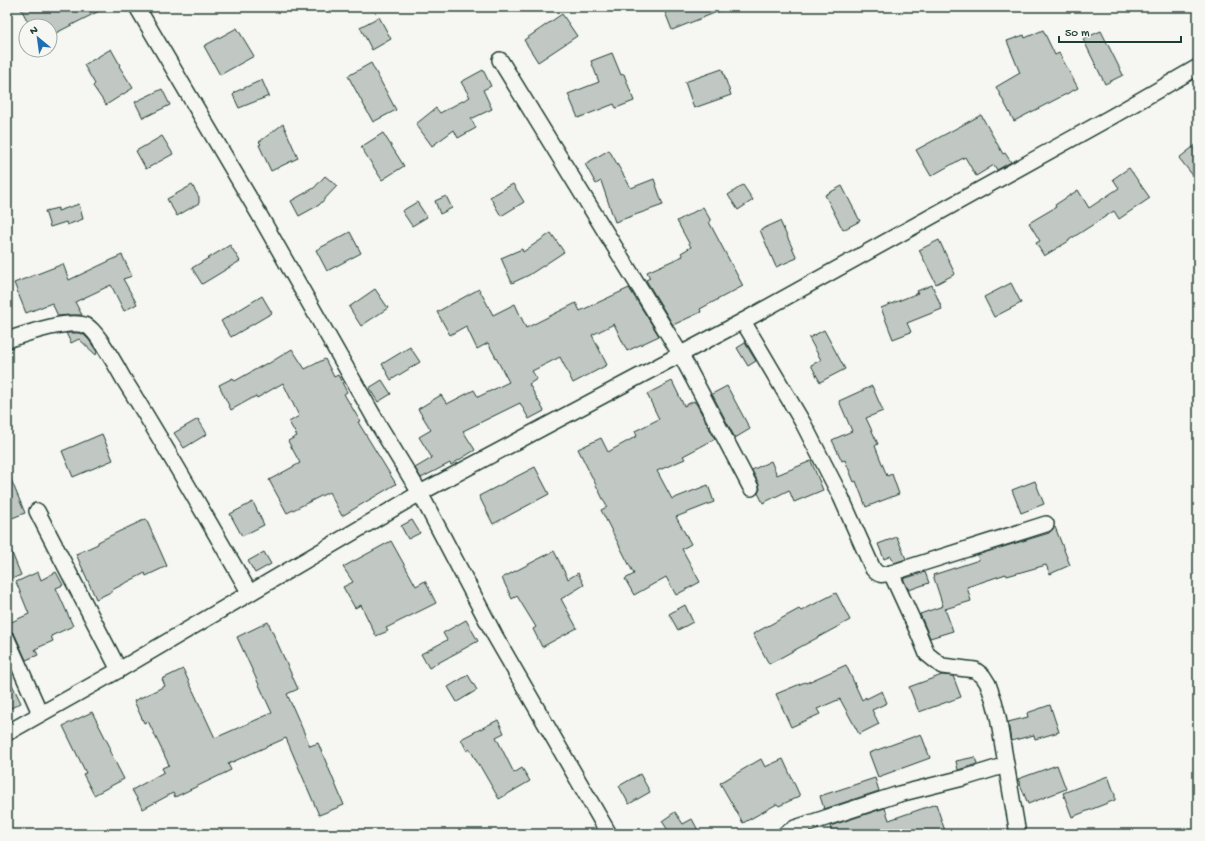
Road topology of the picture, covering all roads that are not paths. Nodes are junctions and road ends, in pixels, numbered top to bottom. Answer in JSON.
{"nodes":[{"id":1,"x":137,"y":7,"type":"edge"},
{"id":2,"x":500,"y":60,"type":"dead end"},
{"id":3,"x":1198,"y":67,"type":"edge"},
{"id":4,"x":743,"y":321,"type":"junction"},
{"id":5,"x":7,"y":340,"type":"edge"},
{"id":6,"x":681,"y":355,"type":"junction"},
{"id":7,"x":751,"y":488,"type":"dead end"},
{"id":8,"x":420,"y":493,"type":"junction"},
{"id":9,"x":37,"y":511,"type":"dead end"},
{"id":10,"x":1046,"y":524,"type":"dead end"},
{"id":11,"x":891,"y":574,"type":"junction"},
{"id":12,"x":249,"y":592,"type":"junction"},
{"id":13,"x":7,"y":639,"type":"edge"},
{"id":14,"x":119,"y":670,"type":"junction"},
{"id":15,"x":40,"y":713,"type":"junction"},
{"id":16,"x":7,"y":733,"type":"edge"},
{"id":17,"x":1006,"y":765,"type":"junction"},
{"id":18,"x":609,"y":834,"type":"edge"},
{"id":19,"x":785,"y":834,"type":"edge"},
{"id":20,"x":1018,"y":834,"type":"edge"}],
"edges":[{"from":1,"to":8,"type":"street"},
{"from":2,"to":6,"type":"street"},
{"from":3,"to":4,"type":"street"},
{"from":4,"to":6,"type":"street"},
{"from":4,"to":11,"type":"street"},
{"from":5,"to":12,"type":"street"},
{"from":6,"to":7,"type":"street"},
{"from":6,"to":8,"type":"street"},
{"from":8,"to":12,"type":"street"},
{"from":8,"to":18,"type":"street"},
{"from":9,"to":14,"type":"street"},
{"from":10,"to":11,"type":"street"},
{"from":11,"to":17,"type":"street"},
{"from":12,"to":14,"type":"street"},
{"from":13,"to":15,"type":"street"},
{"from":14,"to":15,"type":"street"},
{"from":15,"to":16,"type":"street"},
{"from":17,"to":19,"type":"street"},
{"from":17,"to":20,"type":"street"}]}
